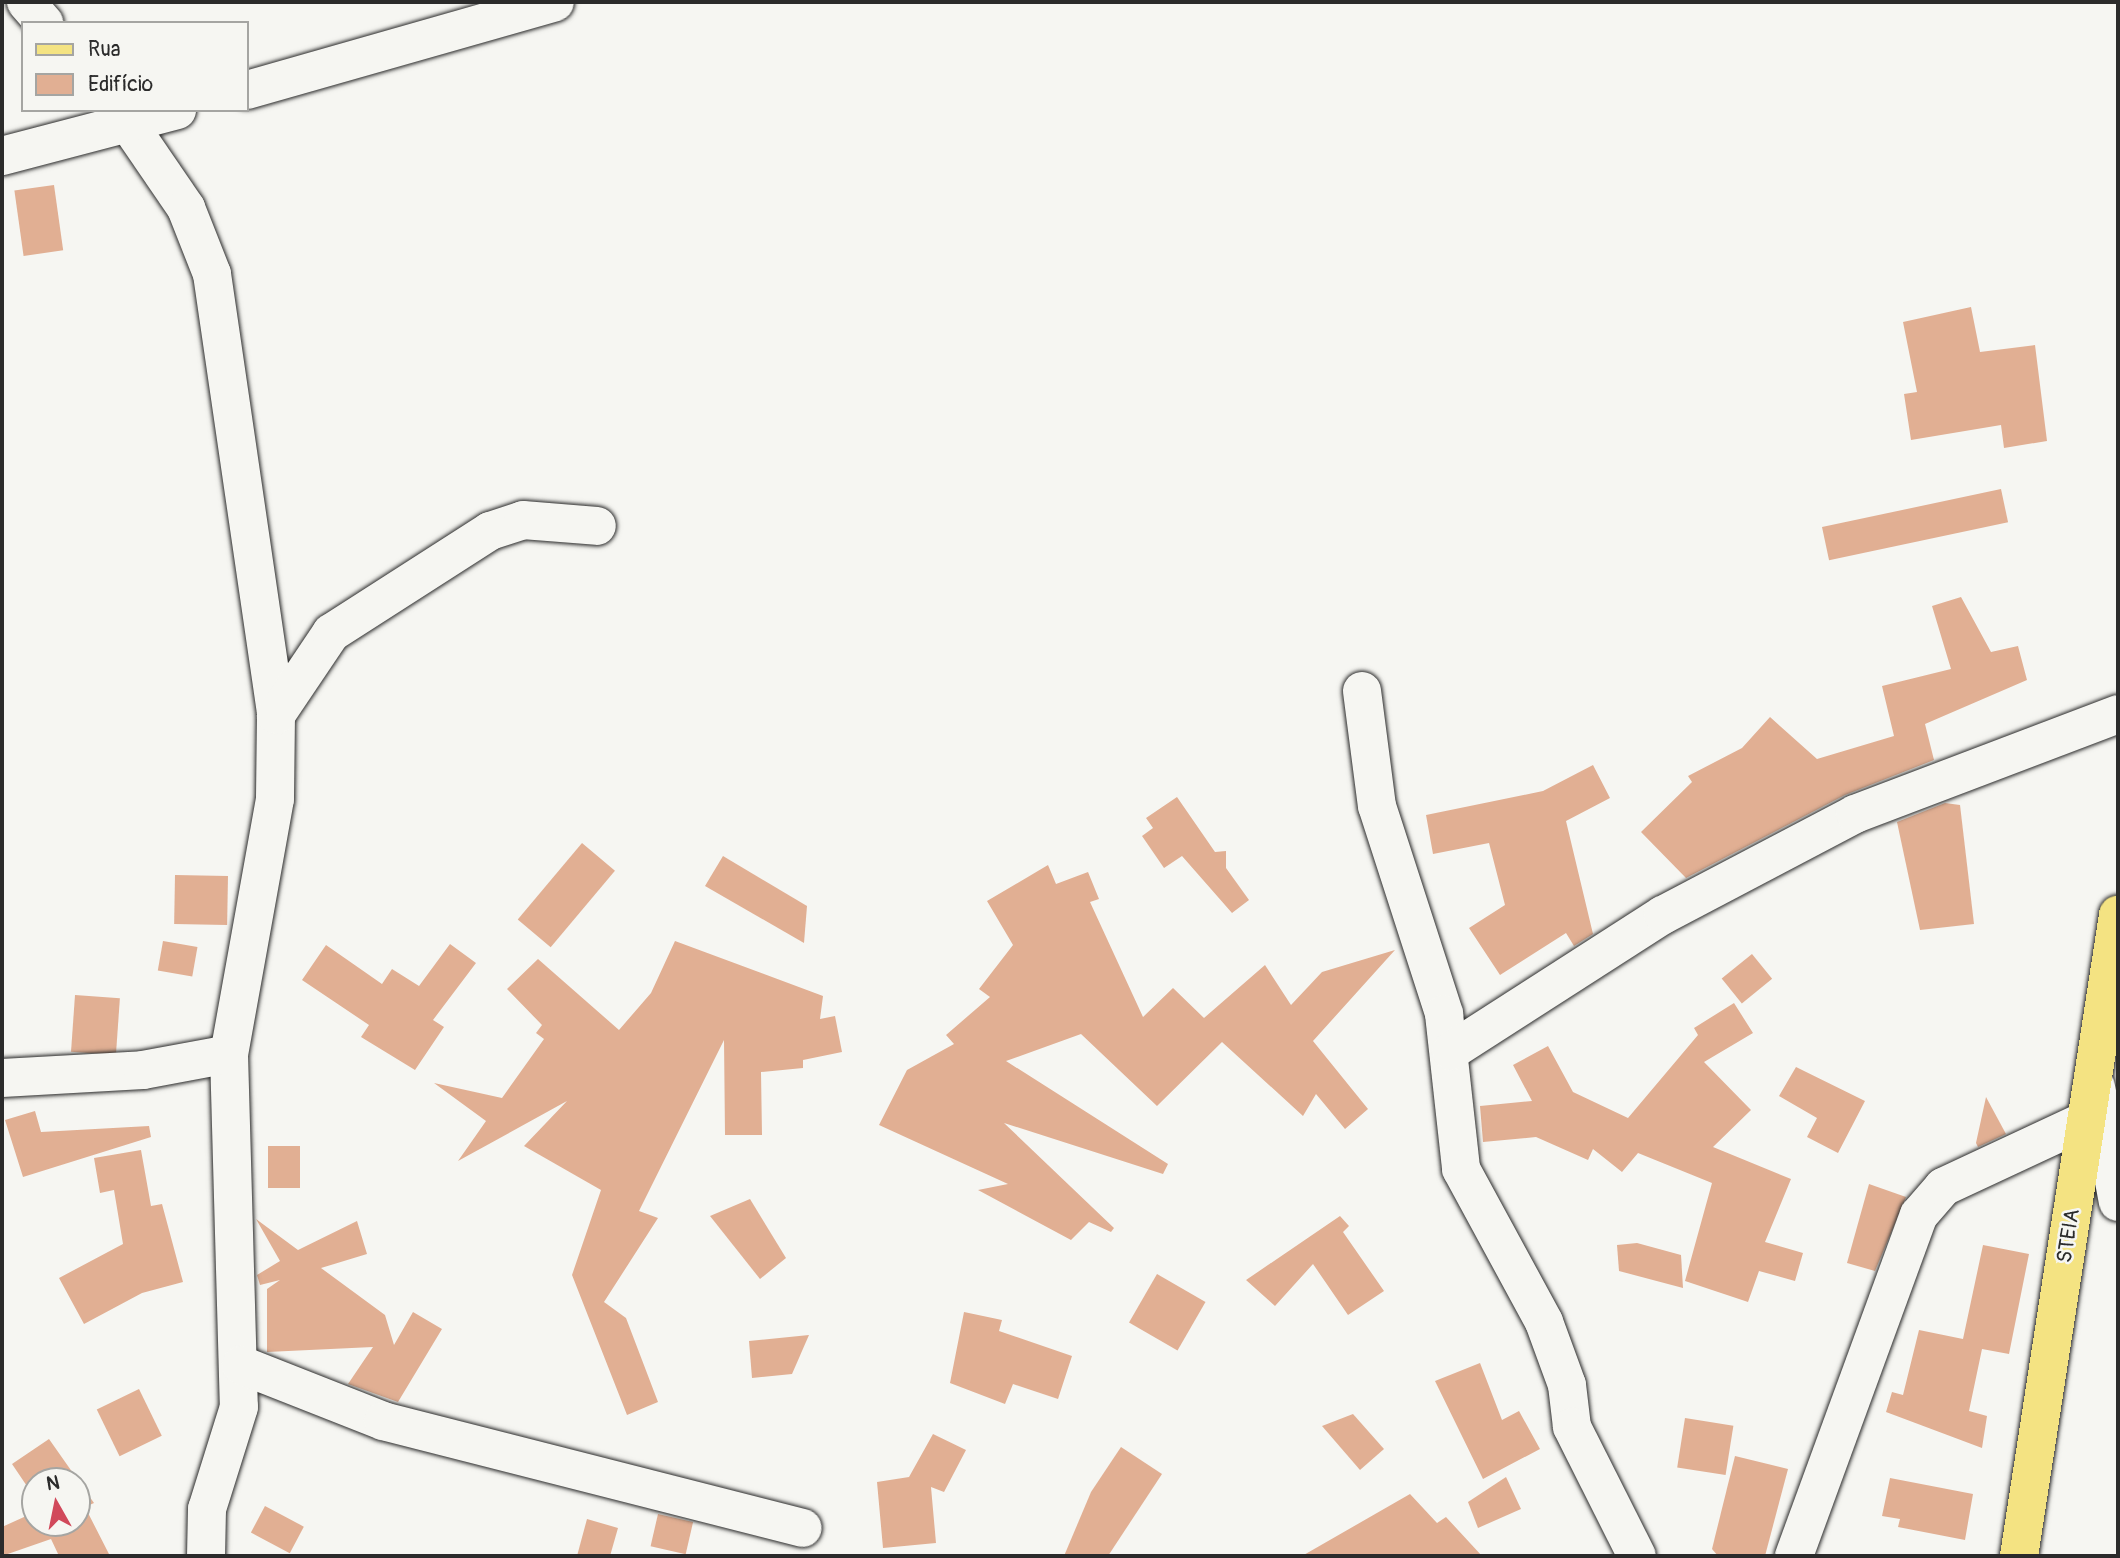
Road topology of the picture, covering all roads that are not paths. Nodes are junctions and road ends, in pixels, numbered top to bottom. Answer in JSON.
{"nodes":[{"id":1,"x":26,"y":2,"type":"edge"},
{"id":2,"x":555,"y":2,"type":"edge"},
{"id":3,"x":42,"y":21,"type":"edge"},
{"id":4,"x":248,"y":90,"type":"edge"},
{"id":5,"x":162,"y":112,"type":"edge"},
{"id":6,"x":125,"y":117,"type":"edge"},
{"id":7,"x":2,"y":156,"type":"edge"},
{"id":8,"x":597,"y":526,"type":"dead end"},
{"id":9,"x":1362,"y":691,"type":"dead end"},
{"id":10,"x":2118,"y":714,"type":"edge"},
{"id":11,"x":276,"y":715,"type":"junction"},
{"id":12,"x":2118,"y":915,"type":"edge"},
{"id":13,"x":1451,"y":1051,"type":"junction"},
{"id":14,"x":229,"y":1054,"type":"junction"},
{"id":15,"x":2094,"y":1075,"type":"junction"},
{"id":16,"x":2,"y":1078,"type":"edge"},
{"id":17,"x":2087,"y":1121,"type":"junction"},
{"id":18,"x":2118,"y":1202,"type":"edge"},
{"id":19,"x":241,"y":1365,"type":"junction"},
{"id":20,"x":803,"y":1528,"type":"dead end"},
{"id":21,"x":206,"y":1556,"type":"edge"},
{"id":22,"x":1637,"y":1556,"type":"edge"},
{"id":23,"x":1794,"y":1556,"type":"edge"},
{"id":24,"x":2019,"y":1556,"type":"edge"}],
"edges":[{"from":1,"to":3,"type":"street"},
{"from":2,"to":4,"type":"street"},
{"from":5,"to":6,"type":"street"},
{"from":6,"to":7,"type":"street"},
{"from":6,"to":11,"type":"street"},
{"from":8,"to":11,"type":"street"},
{"from":9,"to":13,"type":"street"},
{"from":10,"to":13,"type":"street"},
{"from":11,"to":14,"type":"street"},
{"from":12,"to":15,"type":"main road","name":"STEIA"},
{"from":13,"to":22,"type":"street"},
{"from":14,"to":16,"type":"street"},
{"from":14,"to":19,"type":"street"},
{"from":15,"to":17,"type":"main road","name":"STEIA"},
{"from":15,"to":18,"type":"street"},
{"from":17,"to":23,"type":"street"},
{"from":17,"to":24,"type":"main road","name":"STEIA"},
{"from":19,"to":20,"type":"street"},
{"from":19,"to":21,"type":"street"}]}
